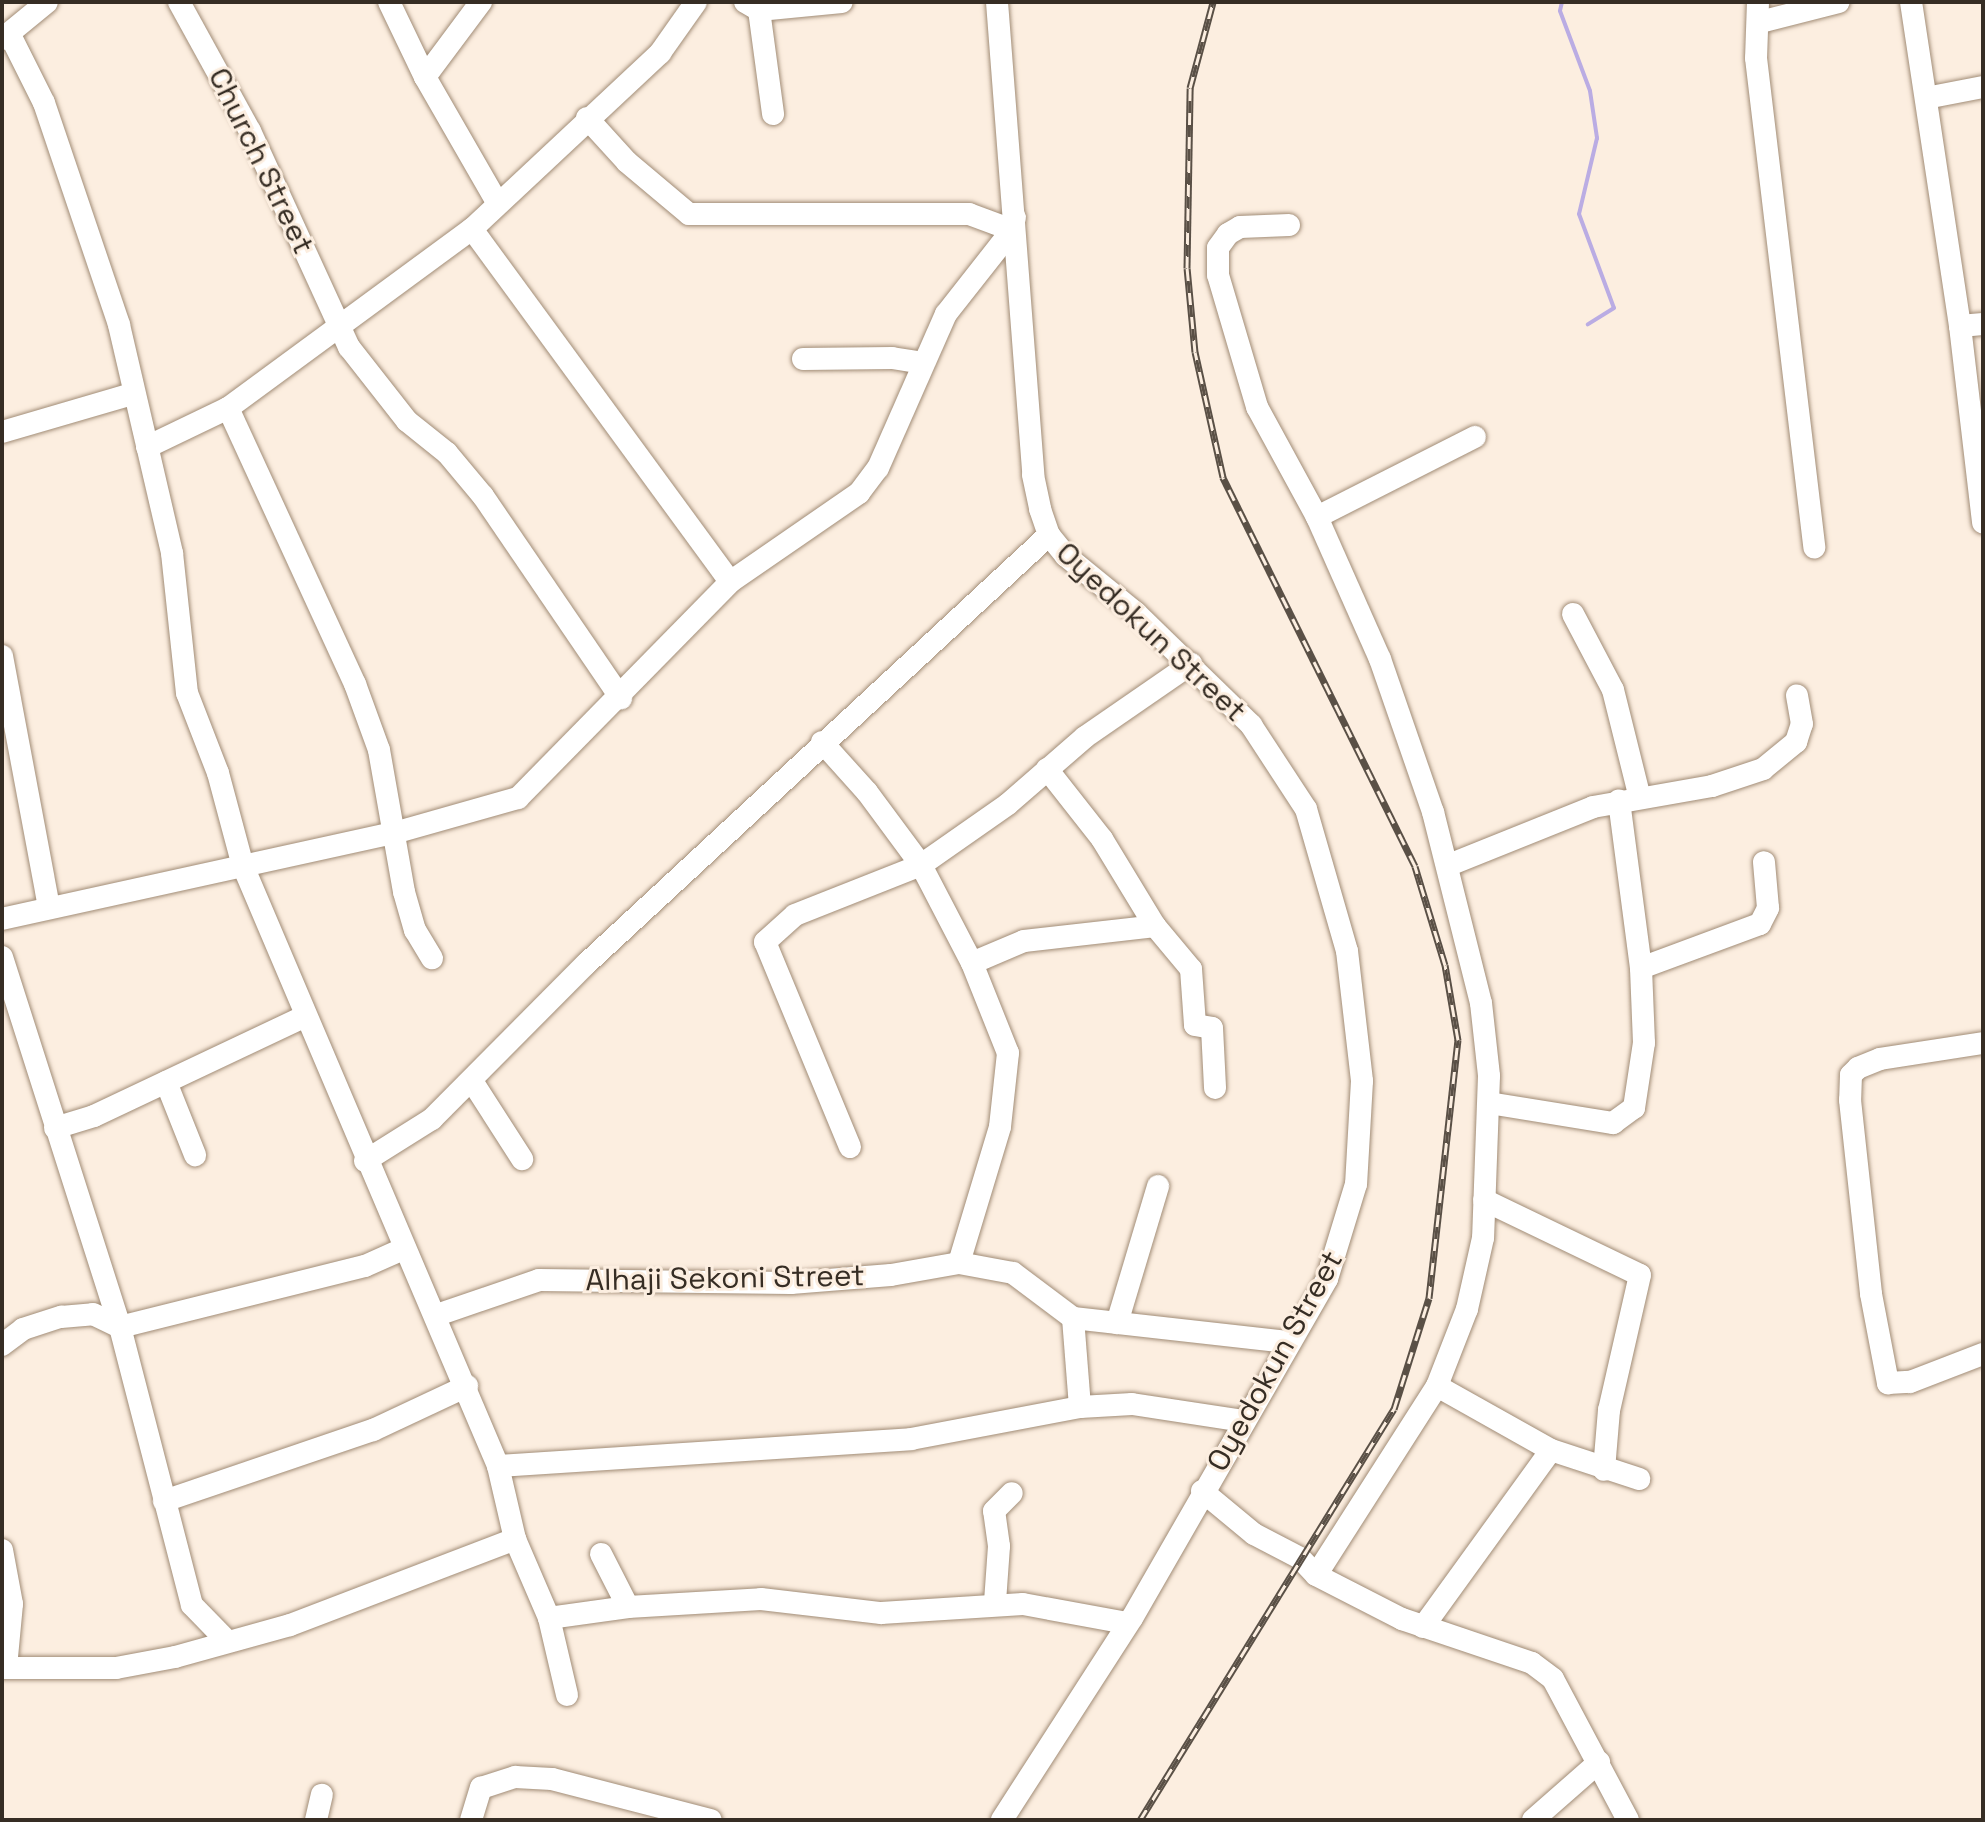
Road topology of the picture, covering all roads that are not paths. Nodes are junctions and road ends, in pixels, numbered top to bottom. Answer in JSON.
{"nodes":[{"id":1,"x":47,"y":2,"type":"edge"},
{"id":2,"x":179,"y":2,"type":"edge"},
{"id":3,"x":389,"y":2,"type":"edge"},
{"id":4,"x":481,"y":2,"type":"edge"},
{"id":5,"x":696,"y":2,"type":"edge"},
{"id":6,"x":842,"y":2,"type":"edge"},
{"id":7,"x":997,"y":2,"type":"edge"},
{"id":8,"x":1839,"y":2,"type":"edge"},
{"id":9,"x":1911,"y":2,"type":"edge"},
{"id":10,"x":752,"y":6,"type":"edge"},
{"id":11,"x":1759,"y":12,"type":"edge"},
{"id":12,"x":6,"y":37,"type":"edge"},
{"id":13,"x":425,"y":77,"type":"junction"},
{"id":14,"x":1983,"y":87,"type":"edge"},
{"id":15,"x":1926,"y":98,"type":"junction"},
{"id":16,"x":773,"y":114,"type":"dead end"},
{"id":17,"x":587,"y":118,"type":"junction"},
{"id":18,"x":498,"y":204,"type":"junction"},
{"id":19,"x":1014,"y":220,"type":"junction"},
{"id":20,"x":1289,"y":225,"type":"dead end"},
{"id":21,"x":472,"y":229,"type":"junction"},
{"id":22,"x":339,"y":323,"type":"junction"},
{"id":23,"x":1983,"y":324,"type":"edge"},
{"id":24,"x":1960,"y":326,"type":"junction"},
{"id":25,"x":803,"y":359,"type":"dead end"},
{"id":26,"x":923,"y":363,"type":"junction"},
{"id":27,"x":132,"y":394,"type":"junction"},
{"id":28,"x":228,"y":408,"type":"junction"},
{"id":29,"x":2,"y":432,"type":"edge"},
{"id":30,"x":1475,"y":437,"type":"dead end"},
{"id":31,"x":147,"y":447,"type":"junction"},
{"id":32,"x":1317,"y":517,"type":"junction"},
{"id":33,"x":1983,"y":523,"type":"edge"},
{"id":34,"x":1049,"y":535,"type":"junction"},
{"id":35,"x":1814,"y":548,"type":"dead end"},
{"id":36,"x":730,"y":582,"type":"junction"},
{"id":37,"x":1573,"y":614,"type":"dead end"},
{"id":38,"x":2,"y":656,"type":"edge"},
{"id":39,"x":1191,"y":664,"type":"junction"},
{"id":40,"x":1797,"y":695,"type":"dead end"},
{"id":41,"x":621,"y":698,"type":"junction"},
{"id":42,"x":822,"y":742,"type":"junction"},
{"id":43,"x":1047,"y":769,"type":"junction"},
{"id":44,"x":1629,"y":799,"type":"junction"},
{"id":45,"x":394,"y":833,"type":"junction"},
{"id":46,"x":1764,"y":862,"type":"dead end"},
{"id":47,"x":921,"y":865,"type":"junction"},
{"id":48,"x":1449,"y":865,"type":"junction"},
{"id":49,"x":243,"y":866,"type":"junction"},
{"id":50,"x":49,"y":906,"type":"junction"},
{"id":51,"x":2,"y":919,"type":"edge"},
{"id":52,"x":1155,"y":926,"type":"junction"},
{"id":53,"x":2,"y":957,"type":"edge"},
{"id":54,"x":432,"y":958,"type":"dead end"},
{"id":55,"x":972,"y":963,"type":"junction"},
{"id":56,"x":1641,"y":968,"type":"junction"},
{"id":57,"x":306,"y":1016,"type":"junction"},
{"id":58,"x":1983,"y":1043,"type":"edge"},
{"id":59,"x":472,"y":1081,"type":"junction"},
{"id":60,"x":166,"y":1082,"type":"junction"},
{"id":61,"x":1215,"y":1088,"type":"dead end"},
{"id":62,"x":1489,"y":1103,"type":"junction"},
{"id":63,"x":55,"y":1128,"type":"junction"},
{"id":64,"x":850,"y":1147,"type":"dead end"},
{"id":65,"x":195,"y":1155,"type":"dead end"},
{"id":66,"x":522,"y":1159,"type":"dead end"},
{"id":67,"x":365,"y":1161,"type":"junction"},
{"id":68,"x":1158,"y":1186,"type":"dead end"},
{"id":69,"x":1484,"y":1200,"type":"junction"},
{"id":70,"x":403,"y":1249,"type":"junction"},
{"id":71,"x":959,"y":1263,"type":"junction"},
{"id":72,"x":437,"y":1315,"type":"junction"},
{"id":73,"x":1073,"y":1318,"type":"junction"},
{"id":74,"x":1117,"y":1323,"type":"junction"},
{"id":75,"x":120,"y":1327,"type":"junction"},
{"id":76,"x":1288,"y":1342,"type":"junction"},
{"id":77,"x":2,"y":1345,"type":"edge"},
{"id":78,"x":1983,"y":1354,"type":"edge"},
{"id":79,"x":467,"y":1386,"type":"junction"},
{"id":80,"x":1437,"y":1386,"type":"junction"},
{"id":81,"x":1080,"y":1407,"type":"junction"},
{"id":82,"x":1243,"y":1421,"type":"junction"},
{"id":83,"x":1551,"y":1450,"type":"junction"},
{"id":84,"x":498,"y":1466,"type":"junction"},
{"id":85,"x":1604,"y":1470,"type":"junction"},
{"id":86,"x":1639,"y":1479,"type":"dead end"},
{"id":87,"x":1202,"y":1491,"type":"junction"},
{"id":88,"x":1012,"y":1493,"type":"dead end"},
{"id":89,"x":164,"y":1501,"type":"junction"},
{"id":90,"x":515,"y":1539,"type":"junction"},
{"id":91,"x":2,"y":1550,"type":"edge"},
{"id":92,"x":601,"y":1554,"type":"dead end"},
{"id":93,"x":1316,"y":1575,"type":"junction"},
{"id":94,"x":995,"y":1602,"type":"junction"},
{"id":95,"x":628,"y":1607,"type":"junction"},
{"id":96,"x":549,"y":1618,"type":"junction"},
{"id":97,"x":1127,"y":1623,"type":"junction"},
{"id":98,"x":1423,"y":1627,"type":"junction"},
{"id":99,"x":226,"y":1640,"type":"junction"},
{"id":100,"x":4,"y":1668,"type":"edge"},
{"id":101,"x":567,"y":1695,"type":"dead end"},
{"id":102,"x":1599,"y":1762,"type":"junction"},
{"id":103,"x":322,"y":1795,"type":"dead end"},
{"id":104,"x":670,"y":1814,"type":"edge"},
{"id":105,"x":316,"y":1820,"type":"edge"},
{"id":106,"x":471,"y":1820,"type":"edge"},
{"id":107,"x":711,"y":1820,"type":"edge"},
{"id":108,"x":1002,"y":1820,"type":"edge"},
{"id":109,"x":1533,"y":1820,"type":"edge"},
{"id":110,"x":1628,"y":1820,"type":"edge"}],
"edges":[{"from":1,"to":12,"type":"street"},
{"from":2,"to":22,"type":"street","name":"Church Street"},
{"from":3,"to":13,"type":"street"},
{"from":4,"to":13,"type":"street"},
{"from":5,"to":17,"type":"street"},
{"from":6,"to":10,"type":"street"},
{"from":7,"to":19,"type":"street","name":"Oyedokun Street"},
{"from":8,"to":11,"type":"street"},
{"from":9,"to":15,"type":"street"},
{"from":10,"to":16,"type":"street"},
{"from":11,"to":35,"type":"street"},
{"from":12,"to":27,"type":"street"},
{"from":13,"to":18,"type":"street"},
{"from":14,"to":15,"type":"street"},
{"from":15,"to":24,"type":"street"},
{"from":17,"to":18,"type":"street"},
{"from":17,"to":19,"type":"street"},
{"from":18,"to":21,"type":"street"},
{"from":19,"to":26,"type":"street"},
{"from":19,"to":34,"type":"street","name":"Oyedokun Street"},
{"from":20,"to":32,"type":"street"},
{"from":21,"to":22,"type":"street"},
{"from":21,"to":36,"type":"street"},
{"from":22,"to":28,"type":"street"},
{"from":22,"to":41,"type":"street","name":"Church Street"},
{"from":23,"to":24,"type":"street"},
{"from":24,"to":33,"type":"street"},
{"from":25,"to":26,"type":"street"},
{"from":26,"to":36,"type":"street"},
{"from":27,"to":29,"type":"street"},
{"from":27,"to":31,"type":"street"},
{"from":28,"to":31,"type":"street"},
{"from":28,"to":45,"type":"street"},
{"from":30,"to":32,"type":"street"},
{"from":31,"to":49,"type":"street"},
{"from":32,"to":48,"type":"street"},
{"from":34,"to":39,"type":"street","name":"Oyedokun Street"},
{"from":34,"to":42,"type":"street"},
{"from":36,"to":41,"type":"street"},
{"from":37,"to":44,"type":"street"},
{"from":38,"to":50,"type":"street"},
{"from":39,"to":43,"type":"street"},
{"from":39,"to":76,"type":"street","name":"Oyedokun Street"},
{"from":40,"to":44,"type":"street"},
{"from":41,"to":45,"type":"street"},
{"from":42,"to":47,"type":"street"},
{"from":42,"to":59,"type":"street"},
{"from":43,"to":47,"type":"street"},
{"from":43,"to":52,"type":"street"},
{"from":44,"to":48,"type":"street"},
{"from":44,"to":56,"type":"street"},
{"from":45,"to":49,"type":"street"},
{"from":45,"to":54,"type":"street"},
{"from":46,"to":56,"type":"street"},
{"from":47,"to":55,"type":"street"},
{"from":47,"to":64,"type":"street"},
{"from":48,"to":62,"type":"street"},
{"from":49,"to":50,"type":"street"},
{"from":49,"to":57,"type":"street"},
{"from":50,"to":51,"type":"street"},
{"from":52,"to":55,"type":"street"},
{"from":52,"to":61,"type":"street"},
{"from":53,"to":63,"type":"street"},
{"from":55,"to":71,"type":"street"},
{"from":56,"to":62,"type":"street"},
{"from":57,"to":60,"type":"street"},
{"from":57,"to":67,"type":"street"},
{"from":58,"to":78,"type":"street"},
{"from":59,"to":66,"type":"street"},
{"from":59,"to":67,"type":"street"},
{"from":60,"to":63,"type":"street"},
{"from":60,"to":65,"type":"street"},
{"from":62,"to":69,"type":"street"},
{"from":63,"to":75,"type":"street"},
{"from":67,"to":70,"type":"street"},
{"from":68,"to":74,"type":"street"},
{"from":69,"to":80,"type":"street"},
{"from":69,"to":85,"type":"street"},
{"from":70,"to":72,"type":"street"},
{"from":70,"to":75,"type":"street"},
{"from":71,"to":72,"type":"street","name":"Alhaji Sekoni Street"},
{"from":71,"to":73,"type":"street","name":"Alhaji Sekoni Street"},
{"from":72,"to":79,"type":"street"},
{"from":73,"to":74,"type":"street"},
{"from":73,"to":81,"type":"street"},
{"from":74,"to":76,"type":"street"},
{"from":75,"to":77,"type":"street"},
{"from":75,"to":89,"type":"street"},
{"from":76,"to":82,"type":"street","name":"Oyedokun Street"},
{"from":79,"to":84,"type":"street"},
{"from":79,"to":89,"type":"street"},
{"from":80,"to":83,"type":"street"},
{"from":80,"to":93,"type":"street"},
{"from":81,"to":82,"type":"street"},
{"from":81,"to":84,"type":"street"},
{"from":82,"to":87,"type":"street","name":"Oyedokun Street"},
{"from":83,"to":85,"type":"street"},
{"from":83,"to":98,"type":"street"},
{"from":84,"to":90,"type":"street"},
{"from":85,"to":86,"type":"street"},
{"from":87,"to":93,"type":"street"},
{"from":87,"to":97,"type":"street","name":"Oyedokun Street"},
{"from":88,"to":94,"type":"street"},
{"from":89,"to":99,"type":"street"},
{"from":90,"to":96,"type":"street"},
{"from":90,"to":99,"type":"street"},
{"from":91,"to":100,"type":"street"},
{"from":92,"to":95,"type":"street"},
{"from":93,"to":98,"type":"street"},
{"from":94,"to":95,"type":"street"},
{"from":94,"to":97,"type":"street"},
{"from":95,"to":96,"type":"street"},
{"from":96,"to":101,"type":"street"},
{"from":97,"to":108,"type":"street","name":"Oyedokun Street"},
{"from":98,"to":102,"type":"street"},
{"from":99,"to":100,"type":"street"},
{"from":102,"to":109,"type":"street"},
{"from":102,"to":110,"type":"street"},
{"from":103,"to":105,"type":"street"},
{"from":104,"to":106,"type":"street"},
{"from":104,"to":107,"type":"street"}]}
